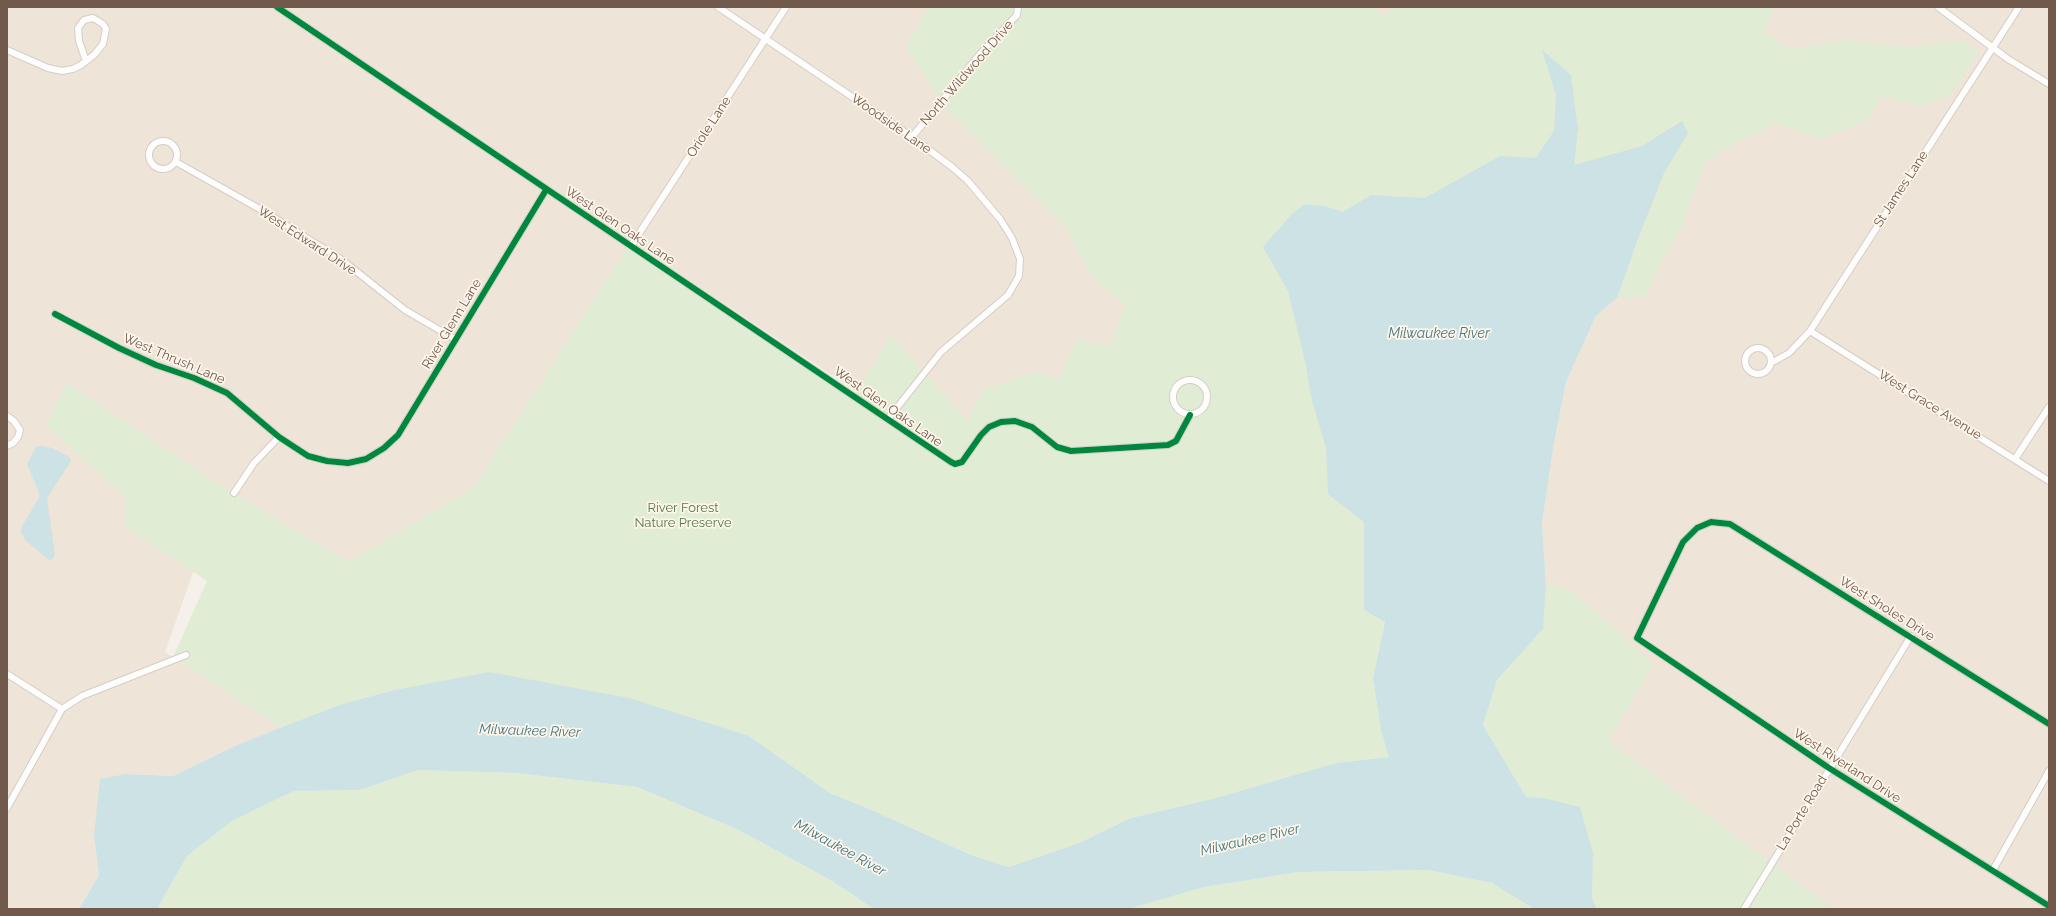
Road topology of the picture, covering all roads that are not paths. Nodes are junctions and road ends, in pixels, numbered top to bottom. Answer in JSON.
{"nodes":[{"id":1,"x":277,"y":7,"type":"edge"},
{"id":2,"x":718,"y":7,"type":"edge"},
{"id":3,"x":786,"y":7,"type":"edge"},
{"id":4,"x":1018,"y":7,"type":"edge"},
{"id":5,"x":1938,"y":7,"type":"edge"},
{"id":6,"x":2019,"y":7,"type":"edge"},
{"id":7,"x":766,"y":39,"type":"junction"},
{"id":8,"x":1993,"y":48,"type":"junction"},
{"id":9,"x":7,"y":50,"type":"edge"},
{"id":10,"x":86,"y":61,"type":"junction"},
{"id":11,"x":2049,"y":84,"type":"edge"},
{"id":12,"x":912,"y":137,"type":"junction"},
{"id":13,"x":176,"y":162,"type":"junction"},
{"id":14,"x":546,"y":190,"type":"junction"},
{"id":15,"x":631,"y":246,"type":"junction"},
{"id":16,"x":55,"y":314,"type":"dead end"},
{"id":17,"x":1810,"y":331,"type":"junction"},
{"id":18,"x":455,"y":339,"type":"junction"},
{"id":19,"x":1771,"y":363,"type":"junction"},
{"id":20,"x":2049,"y":407,"type":"edge"},
{"id":21,"x":1190,"y":415,"type":"junction"},
{"id":22,"x":7,"y":416,"type":"edge"},
{"id":23,"x":888,"y":419,"type":"junction"},
{"id":24,"x":279,"y":437,"type":"junction"},
{"id":25,"x":7,"y":446,"type":"edge"},
{"id":26,"x":366,"y":459,"type":"joint"},
{"id":27,"x":2015,"y":459,"type":"junction"},
{"id":28,"x":2049,"y":481,"type":"edge"},
{"id":29,"x":234,"y":493,"type":"dead end"},
{"id":30,"x":1911,"y":636,"type":"junction"},
{"id":31,"x":1637,"y":638,"type":"joint"},
{"id":32,"x":186,"y":655,"type":"dead end"},
{"id":33,"x":7,"y":674,"type":"edge"},
{"id":34,"x":62,"y":709,"type":"junction"},
{"id":35,"x":2049,"y":724,"type":"edge"},
{"id":36,"x":1829,"y":768,"type":"junction"},
{"id":37,"x":2049,"y":771,"type":"edge"},
{"id":38,"x":7,"y":808,"type":"edge"},
{"id":39,"x":1993,"y":870,"type":"junction"},
{"id":40,"x":2049,"y":906,"type":"edge"},
{"id":41,"x":1744,"y":909,"type":"edge"}],
"edges":[{"from":1,"to":14,"type":"street","name":"West Glen Oaks Lane"},
{"from":2,"to":7,"type":"street","name":"Woodside Lane"},
{"from":3,"to":7,"type":"street","name":"Oriole Lane"},
{"from":4,"to":12,"type":"street","name":"North Wildwood Drive"},
{"from":5,"to":8,"type":"street"},
{"from":6,"to":8,"type":"street","name":"St James Lane"},
{"from":7,"to":12,"type":"street","name":"Woodside Lane"},
{"from":7,"to":15,"type":"street","name":"Oriole Lane"},
{"from":8,"to":11,"type":"street"},
{"from":8,"to":17,"type":"street","name":"St James Lane"},
{"from":9,"to":10,"type":"street"},
{"from":10,"to":10,"type":"street"},
{"from":12,"to":23,"type":"street","name":"Woodside Lane"},
{"from":13,"to":13,"type":"street"},
{"from":13,"to":18,"type":"street","name":"West Edward Drive"},
{"from":14,"to":15,"type":"street","name":"West Glen Oaks Lane"},
{"from":14,"to":18,"type":"street","name":"River Glenn Lane"},
{"from":15,"to":23,"type":"street","name":"West Glen Oaks Lane"},
{"from":16,"to":24,"type":"street","name":"West Thrush Lane"},
{"from":17,"to":19,"type":"street","name":"St James Lane"},
{"from":17,"to":27,"type":"street","name":"West Grace Avenue"},
{"from":18,"to":26,"type":"street","name":"River Glenn Lane"},
{"from":19,"to":19,"type":"street"},
{"from":20,"to":27,"type":"street"},
{"from":21,"to":21,"type":"street"},
{"from":21,"to":23,"type":"street","name":"West Glen Oaks Lane"},
{"from":22,"to":25,"type":"street"},
{"from":24,"to":26,"type":"street","name":"West Thrush Lane"},
{"from":24,"to":29,"type":"street"},
{"from":27,"to":28,"type":"street","name":"West Grace Avenue"},
{"from":30,"to":31,"type":"street","name":"West Sholes Drive"},
{"from":30,"to":35,"type":"street","name":"West Sholes Drive"},
{"from":30,"to":36,"type":"street","name":"La Porte Road"},
{"from":31,"to":36,"type":"street","name":"West Riverland Drive"},
{"from":32,"to":34,"type":"street"},
{"from":33,"to":34,"type":"street"},
{"from":34,"to":38,"type":"street"},
{"from":36,"to":39,"type":"street","name":"West Riverland Drive"},
{"from":36,"to":41,"type":"street","name":"La Porte Road"},
{"from":37,"to":39,"type":"street"},
{"from":39,"to":40,"type":"street","name":"West Riverland Drive"}]}
